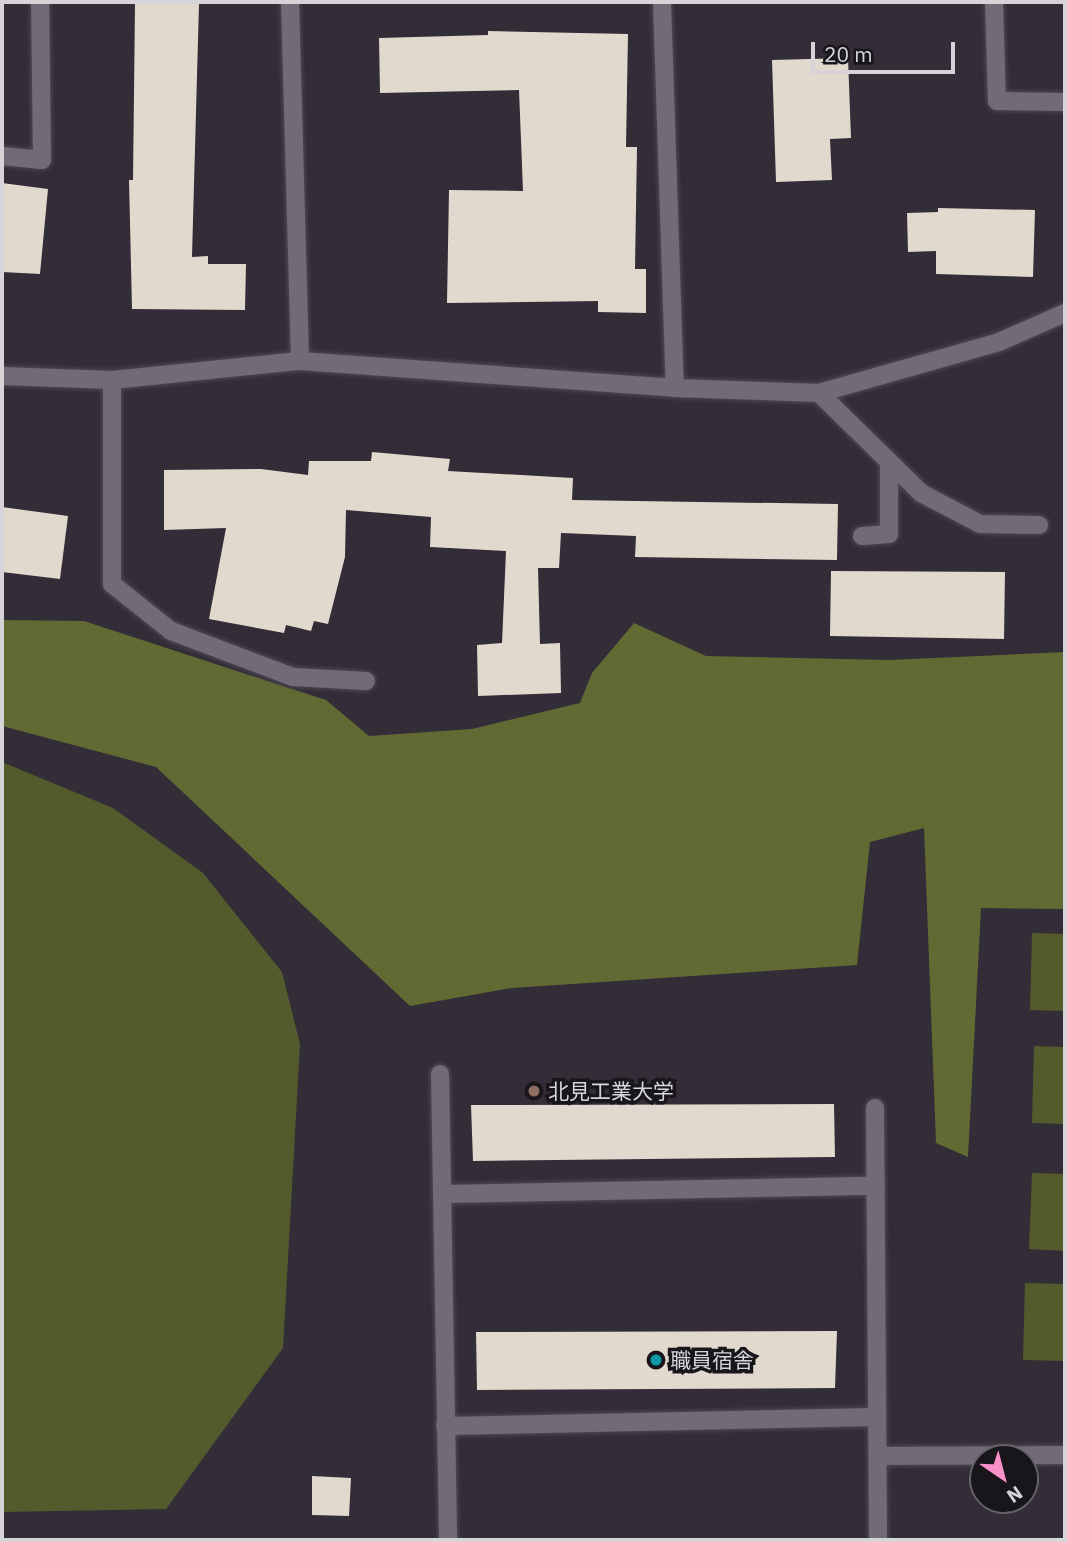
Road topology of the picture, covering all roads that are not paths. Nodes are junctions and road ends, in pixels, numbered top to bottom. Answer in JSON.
{"nodes":[{"id":1,"x":40,"y":2,"type":"edge"},
{"id":2,"x":290,"y":2,"type":"edge"},
{"id":3,"x":662,"y":2,"type":"edge"},
{"id":4,"x":995,"y":2,"type":"edge"},
{"id":5,"x":1065,"y":102,"type":"edge"},
{"id":6,"x":2,"y":156,"type":"edge"},
{"id":7,"x":1065,"y":313,"type":"edge"},
{"id":8,"x":300,"y":361,"type":"junction"},
{"id":9,"x":2,"y":376,"type":"edge"},
{"id":10,"x":112,"y":380,"type":"junction"},
{"id":11,"x":675,"y":388,"type":"junction"},
{"id":12,"x":819,"y":393,"type":"junction"},
{"id":13,"x":889,"y":462,"type":"junction"},
{"id":14,"x":1039,"y":525,"type":"dead end"},
{"id":15,"x":862,"y":536,"type":"dead end"},
{"id":16,"x":366,"y":681,"type":"dead end"},
{"id":17,"x":440,"y":1074,"type":"dead end"},
{"id":18,"x":875,"y":1108,"type":"dead end"},
{"id":19,"x":876,"y":1185,"type":"junction"},
{"id":20,"x":442,"y":1194,"type":"junction"},
{"id":21,"x":877,"y":1417,"type":"junction"},
{"id":22,"x":445,"y":1426,"type":"junction"},
{"id":23,"x":1065,"y":1455,"type":"edge"},
{"id":24,"x":878,"y":1456,"type":"junction"},
{"id":25,"x":447,"y":1540,"type":"edge"},
{"id":26,"x":878,"y":1540,"type":"edge"}],
"edges":[{"from":1,"to":6,"type":"street"},
{"from":2,"to":8,"type":"street"},
{"from":3,"to":11,"type":"street"},
{"from":4,"to":5,"type":"street"},
{"from":7,"to":12,"type":"street"},
{"from":8,"to":10,"type":"street"},
{"from":8,"to":11,"type":"street"},
{"from":9,"to":10,"type":"street"},
{"from":10,"to":16,"type":"street"},
{"from":11,"to":12,"type":"street"},
{"from":12,"to":13,"type":"street"},
{"from":13,"to":14,"type":"street"},
{"from":13,"to":15,"type":"street"},
{"from":17,"to":20,"type":"street"},
{"from":18,"to":19,"type":"street"},
{"from":19,"to":20,"type":"street"},
{"from":19,"to":21,"type":"street"},
{"from":20,"to":22,"type":"street"},
{"from":21,"to":22,"type":"street"},
{"from":21,"to":24,"type":"street"},
{"from":22,"to":25,"type":"street"},
{"from":23,"to":24,"type":"street"},
{"from":24,"to":26,"type":"street"}]}
